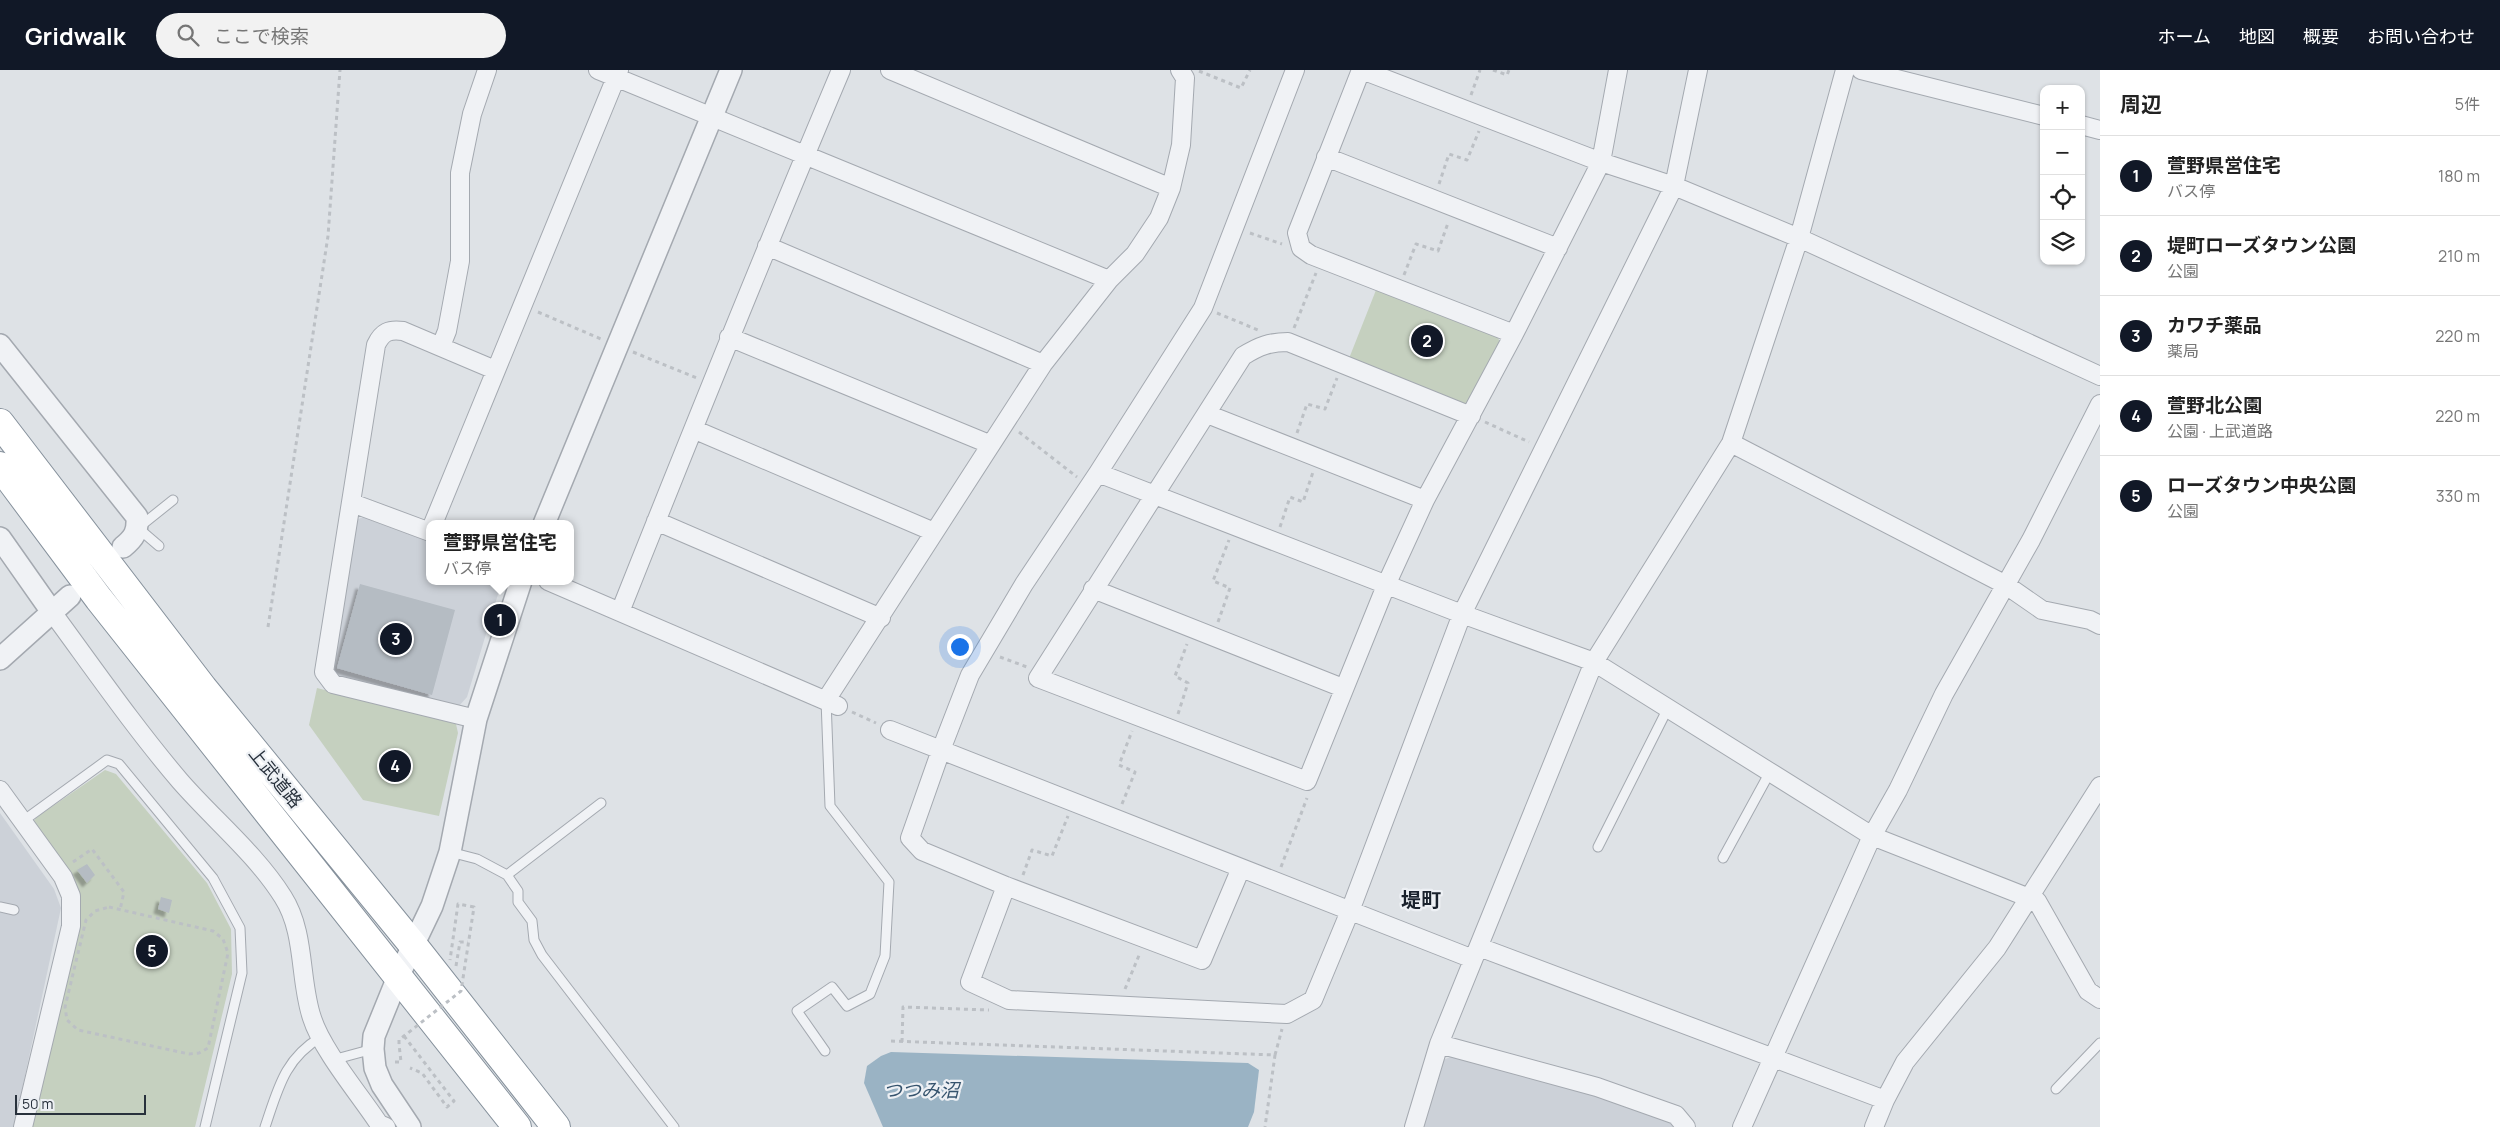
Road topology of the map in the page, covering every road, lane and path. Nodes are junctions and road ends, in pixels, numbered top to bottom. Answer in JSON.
{"nodes":[{"id":1,"x":340,"y":70,"type":"edge"},
{"id":2,"x":487,"y":70,"type":"edge"},
{"id":3,"x":598,"y":70,"type":"edge"},
{"id":4,"x":731,"y":70,"type":"edge"},
{"id":5,"x":841,"y":70,"type":"edge"},
{"id":6,"x":890,"y":70,"type":"edge"},
{"id":7,"x":1180,"y":70,"type":"edge"},
{"id":8,"x":1196,"y":70,"type":"edge"},
{"id":9,"x":1250,"y":70,"type":"edge"},
{"id":10,"x":1295,"y":70,"type":"edge"},
{"id":11,"x":1362,"y":70,"type":"edge"},
{"id":12,"x":1480,"y":70,"type":"edge"},
{"id":13,"x":1492,"y":70,"type":"edge"},
{"id":14,"x":1509,"y":70,"type":"edge"},
{"id":15,"x":1618,"y":70,"type":"edge"},
{"id":16,"x":1698,"y":70,"type":"edge"},
{"id":17,"x":1845,"y":70,"type":"edge"},
{"id":18,"x":1861,"y":70,"type":"edge"},
{"id":19,"x":618,"y":74,"type":"edge"},
{"id":20,"x":1465,"y":110,"type":"junction"},
{"id":21,"x":2040,"y":115,"type":"edge"},
{"id":22,"x":712,"y":117,"type":"junction"},
{"id":23,"x":1485,"y":117,"type":"junction"},
{"id":24,"x":2085,"y":126,"type":"edge"},
{"id":25,"x":2100,"y":130,"type":"edge"},
{"id":26,"x":805,"y":156,"type":"junction"},
{"id":27,"x":1326,"y":157,"type":"junction"},
{"id":28,"x":1601,"y":162,"type":"junction"},
{"id":29,"x":1674,"y":186,"type":"junction"},
{"id":30,"x":1171,"y":188,"type":"junction"},
{"id":31,"x":1434,"y":199,"type":"junction"},
{"id":32,"x":1454,"y":207,"type":"junction"},
{"id":33,"x":1234,"y":226,"type":"junction"},
{"id":34,"x":1799,"y":238,"type":"junction"},
{"id":35,"x":767,"y":246,"type":"junction"},
{"id":36,"x":1558,"y":248,"type":"junction"},
{"id":37,"x":1316,"y":257,"type":"junction"},
{"id":38,"x":1109,"y":280,"type":"junction"},
{"id":39,"x":1398,"y":289,"type":"junction"},
{"id":40,"x":522,"y":305,"type":"junction"},
{"id":41,"x":1202,"y":308,"type":"junction"},
{"id":42,"x":1514,"y":334,"type":"junction"},
{"id":43,"x":729,"y":337,"type":"junction"},
{"id":44,"x":606,"y":341,"type":"dead end"},
{"id":45,"x":1288,"y":342,"type":"junction"},
{"id":46,"x":0,"y":345,"type":"edge"},
{"id":47,"x":441,"y":346,"type":"junction"},
{"id":48,"x":630,"y":351,"type":"dead end"},
{"id":49,"x":1042,"y":364,"type":"junction"},
{"id":50,"x":1342,"y":364,"type":"junction"},
{"id":51,"x":496,"y":370,"type":"junction"},
{"id":52,"x":2100,"y":376,"type":"edge"},
{"id":53,"x":712,"y":384,"type":"junction"},
{"id":54,"x":2100,"y":404,"type":"edge"},
{"id":55,"x":1207,"y":414,"type":"junction"},
{"id":56,"x":1471,"y":416,"type":"junction"},
{"id":57,"x":1005,"y":421,"type":"junction"},
{"id":58,"x":0,"y":424,"type":"edge"},
{"id":59,"x":700,"y":432,"type":"dead end"},
{"id":60,"x":1731,"y":443,"type":"junction"},
{"id":61,"x":989,"y":444,"type":"junction"},
{"id":62,"x":1291,"y":447,"type":"junction"},
{"id":63,"x":1544,"y":449,"type":"junction"},
{"id":64,"x":1318,"y":458,"type":"junction"},
{"id":65,"x":0,"y":466,"type":"edge"},
{"id":66,"x":1094,"y":480,"type":"junction"},
{"id":67,"x":1154,"y":495,"type":"junction"},
{"id":68,"x":173,"y":500,"type":"dead end"},
{"id":69,"x":1425,"y":500,"type":"junction"},
{"id":70,"x":352,"y":503,"type":"junction"},
{"id":71,"x":435,"y":520,"type":"edge"},
{"id":72,"x":546,"y":520,"type":"edge"},
{"id":73,"x":656,"y":521,"type":"junction"},
{"id":74,"x":1235,"y":526,"type":"junction"},
{"id":75,"x":138,"y":528,"type":"junction"},
{"id":76,"x":426,"y":531,"type":"edge"},
{"id":77,"x":934,"y":532,"type":"junction"},
{"id":78,"x":0,"y":538,"type":"edge"},
{"id":79,"x":1275,"y":541,"type":"junction"},
{"id":80,"x":159,"y":546,"type":"dead end"},
{"id":81,"x":123,"y":547,"type":"dead end"},
{"id":82,"x":1387,"y":583,"type":"junction"},
{"id":83,"x":520,"y":585,"type":"edge"},
{"id":84,"x":557,"y":585,"type":"edge"},
{"id":85,"x":2006,"y":585,"type":"junction"},
{"id":86,"x":1093,"y":589,"type":"junction"},
{"id":87,"x":70,"y":596,"type":"dead end"},
{"id":88,"x":52,"y":612,"type":"junction"},
{"id":89,"x":620,"y":612,"type":"junction"},
{"id":90,"x":1462,"y":614,"type":"junction"},
{"id":91,"x":881,"y":618,"type":"junction"},
{"id":92,"x":2100,"y":625,"type":"edge"},
{"id":93,"x":268,"y":627,"type":"dead end"},
{"id":94,"x":1193,"y":629,"type":"junction"},
{"id":95,"x":1213,"y":637,"type":"junction"},
{"id":96,"x":994,"y":655,"type":"dead end"},
{"id":97,"x":0,"y":659,"type":"edge"},
{"id":98,"x":1594,"y":662,"type":"junction"},
{"id":99,"x":1041,"y":673,"type":"junction"},
{"id":100,"x":1343,"y":688,"type":"junction"},
{"id":101,"x":832,"y":703,"type":"junction"},
{"id":102,"x":1668,"y":708,"type":"junction"},
{"id":103,"x":1138,"y":715,"type":"junction"},
{"id":104,"x":476,"y":719,"type":"junction"},
{"id":105,"x":1173,"y":729,"type":"junction"},
{"id":106,"x":890,"y":730,"type":"dead end"},
{"id":107,"x":941,"y":750,"type":"junction"},
{"id":108,"x":1770,"y":772,"type":"junction"},
{"id":109,"x":1309,"y":776,"type":"junction"},
{"id":110,"x":2100,"y":786,"type":"edge"},
{"id":111,"x":0,"y":790,"type":"edge"},
{"id":112,"x":1074,"y":802,"type":"junction"},
{"id":113,"x":601,"y":803,"type":"dead end"},
{"id":114,"x":1116,"y":819,"type":"junction"},
{"id":115,"x":23,"y":821,"type":"junction"},
{"id":116,"x":1872,"y":836,"type":"junction"},
{"id":117,"x":1598,"y":847,"type":"dead end"},
{"id":118,"x":450,"y":852,"type":"junction"},
{"id":119,"x":1723,"y":858,"type":"dead end"},
{"id":120,"x":1241,"y":868,"type":"junction"},
{"id":121,"x":59,"y":871,"type":"junction"},
{"id":122,"x":507,"y":874,"type":"junction"},
{"id":123,"x":1276,"y":882,"type":"junction"},
{"id":124,"x":1012,"y":888,"type":"junction"},
{"id":125,"x":2029,"y":898,"type":"junction"},
{"id":126,"x":0,"y":907,"type":"edge"},
{"id":127,"x":14,"y":910,"type":"dead end"},
{"id":128,"x":120,"y":910,"type":"junction"},
{"id":129,"x":1350,"y":910,"type":"junction"},
{"id":130,"x":1146,"y":938,"type":"junction"},
{"id":131,"x":468,"y":942,"type":"junction"},
{"id":132,"x":413,"y":945,"type":"junction"},
{"id":133,"x":1476,"y":953,"type":"junction"},
{"id":134,"x":450,"y":960,"type":"dead end"},
{"id":135,"x":456,"y":966,"type":"dead end"},
{"id":136,"x":398,"y":977,"type":"junction"},
{"id":137,"x":2100,"y":999,"type":"edge"},
{"id":138,"x":1016,"y":1000,"type":"junction"},
{"id":139,"x":1118,"y":1005,"type":"junction"},
{"id":140,"x":1286,"y":1014,"type":"junction"},
{"id":141,"x":404,"y":1036,"type":"junction"},
{"id":142,"x":321,"y":1037,"type":"junction"},
{"id":143,"x":891,"y":1041,"type":"dead end"},
{"id":144,"x":902,"y":1042,"type":"junction"},
{"id":145,"x":2100,"y":1042,"type":"edge"},
{"id":146,"x":1439,"y":1044,"type":"junction"},
{"id":147,"x":373,"y":1049,"type":"junction"},
{"id":148,"x":825,"y":1051,"type":"dead end"},
{"id":149,"x":1275,"y":1055,"type":"junction"},
{"id":150,"x":1774,"y":1057,"type":"junction"},
{"id":151,"x":336,"y":1059,"type":"junction"},
{"id":152,"x":395,"y":1062,"type":"dead end"},
{"id":153,"x":410,"y":1068,"type":"dead end"},
{"id":154,"x":2056,"y":1089,"type":"dead end"},
{"id":155,"x":1885,"y":1100,"type":"junction"},
{"id":156,"x":23,"y":1127,"type":"edge"},
{"id":157,"x":205,"y":1127,"type":"edge"},
{"id":158,"x":266,"y":1127,"type":"edge"},
{"id":159,"x":386,"y":1127,"type":"edge"},
{"id":160,"x":410,"y":1127,"type":"edge"},
{"id":161,"x":517,"y":1127,"type":"edge"},
{"id":162,"x":556,"y":1127,"type":"edge"},
{"id":163,"x":674,"y":1127,"type":"edge"},
{"id":164,"x":1265,"y":1127,"type":"edge"},
{"id":165,"x":1414,"y":1127,"type":"edge"},
{"id":166,"x":1686,"y":1127,"type":"edge"},
{"id":167,"x":1742,"y":1127,"type":"edge"},
{"id":168,"x":1874,"y":1127,"type":"edge"}],
"edges":[{"from":1,"to":93,"type":"path"},
{"from":2,"to":47,"type":"street"},
{"from":3,"to":19,"type":"street"},
{"from":4,"to":22,"type":"street"},
{"from":5,"to":26,"type":"street"},
{"from":6,"to":30,"type":"street"},
{"from":7,"to":30,"type":"street"},
{"from":8,"to":9,"type":"path"},
{"from":10,"to":33,"type":"street"},
{"from":11,"to":20,"type":"street"},
{"from":11,"to":27,"type":"street"},
{"from":12,"to":20,"type":"path"},
{"from":13,"to":14,"type":"path"},
{"from":15,"to":28,"type":"street"},
{"from":16,"to":29,"type":"street"},
{"from":17,"to":34,"type":"street"},
{"from":18,"to":21,"type":"street"},
{"from":19,"to":22,"type":"street"},
{"from":19,"to":40,"type":"street"},
{"from":20,"to":23,"type":"street"},
{"from":22,"to":26,"type":"street"},
{"from":22,"to":72,"type":"street"},
{"from":23,"to":28,"type":"street"},
{"from":23,"to":31,"type":"path"},
{"from":24,"to":25,"type":"street"},
{"from":26,"to":35,"type":"street"},
{"from":26,"to":38,"type":"street"},
{"from":27,"to":31,"type":"street"},
{"from":27,"to":37,"type":"street"},
{"from":28,"to":29,"type":"street"},
{"from":28,"to":36,"type":"street"},
{"from":29,"to":34,"type":"street"},
{"from":29,"to":63,"type":"street"},
{"from":30,"to":38,"type":"street"},
{"from":31,"to":32,"type":"street"},
{"from":32,"to":36,"type":"street"},
{"from":32,"to":39,"type":"path"},
{"from":33,"to":37,"type":"path"},
{"from":33,"to":41,"type":"street"},
{"from":34,"to":52,"type":"street"},
{"from":34,"to":60,"type":"street"},
{"from":35,"to":43,"type":"street"},
{"from":35,"to":49,"type":"street"},
{"from":36,"to":42,"type":"street"},
{"from":37,"to":39,"type":"street"},
{"from":37,"to":45,"type":"path"},
{"from":38,"to":49,"type":"street"},
{"from":39,"to":42,"type":"street"},
{"from":40,"to":44,"type":"path"},
{"from":40,"to":51,"type":"street"},
{"from":41,"to":45,"type":"path"},
{"from":41,"to":66,"type":"street"},
{"from":42,"to":56,"type":"street"},
{"from":43,"to":53,"type":"street"},
{"from":43,"to":61,"type":"street"},
{"from":45,"to":50,"type":"street"},
{"from":45,"to":55,"type":"street"},
{"from":46,"to":75,"type":"street"},
{"from":47,"to":51,"type":"street"},
{"from":47,"to":70,"type":"street"},
{"from":48,"to":53,"type":"path"},
{"from":49,"to":57,"type":"street"},
{"from":50,"to":56,"type":"street"},
{"from":50,"to":62,"type":"path"},
{"from":51,"to":71,"type":"street"},
{"from":53,"to":73,"type":"street"},
{"from":54,"to":85,"type":"street"},
{"from":55,"to":62,"type":"street"},
{"from":55,"to":67,"type":"street"},
{"from":56,"to":63,"type":"path"},
{"from":56,"to":69,"type":"street"},
{"from":57,"to":61,"type":"street"},
{"from":57,"to":66,"type":"path"},
{"from":58,"to":132,"type":"highway","name":"上武道路"},
{"from":59,"to":77,"type":"street"},
{"from":60,"to":85,"type":"street"},
{"from":60,"to":98,"type":"street"},
{"from":61,"to":77,"type":"street"},
{"from":62,"to":64,"type":"street"},
{"from":63,"to":90,"type":"street"},
{"from":64,"to":69,"type":"street"},
{"from":64,"to":79,"type":"path"},
{"from":65,"to":136,"type":"highway","name":"上武道路"},
{"from":66,"to":67,"type":"street"},
{"from":66,"to":107,"type":"street"},
{"from":67,"to":74,"type":"street"},
{"from":67,"to":86,"type":"street"},
{"from":68,"to":75,"type":"lane"},
{"from":69,"to":82,"type":"street"},
{"from":70,"to":76,"type":"street"},
{"from":70,"to":104,"type":"street"},
{"from":73,"to":89,"type":"street"},
{"from":73,"to":91,"type":"street"},
{"from":74,"to":79,"type":"street"},
{"from":74,"to":95,"type":"path"},
{"from":75,"to":80,"type":"lane"},
{"from":75,"to":81,"type":"street"},
{"from":77,"to":91,"type":"street"},
{"from":78,"to":88,"type":"street"},
{"from":79,"to":82,"type":"street"},
{"from":82,"to":90,"type":"street"},
{"from":82,"to":100,"type":"street"},
{"from":83,"to":104,"type":"street"},
{"from":84,"to":89,"type":"street"},
{"from":85,"to":92,"type":"street"},
{"from":85,"to":116,"type":"street"},
{"from":86,"to":94,"type":"street"},
{"from":86,"to":99,"type":"street"},
{"from":87,"to":88,"type":"street"},
{"from":88,"to":97,"type":"street"},
{"from":88,"to":142,"type":"street"},
{"from":89,"to":101,"type":"street"},
{"from":90,"to":98,"type":"street"},
{"from":90,"to":129,"type":"street"},
{"from":91,"to":101,"type":"street"},
{"from":94,"to":95,"type":"street"},
{"from":94,"to":105,"type":"path"},
{"from":95,"to":100,"type":"street"},
{"from":96,"to":99,"type":"path"},
{"from":98,"to":102,"type":"street"},
{"from":98,"to":133,"type":"street"},
{"from":99,"to":103,"type":"street"},
{"from":100,"to":109,"type":"street"},
{"from":101,"to":148,"type":"lane"},
{"from":102,"to":108,"type":"street"},
{"from":102,"to":117,"type":"lane"},
{"from":103,"to":105,"type":"street"},
{"from":103,"to":114,"type":"path"},
{"from":104,"to":118,"type":"street"},
{"from":105,"to":109,"type":"street"},
{"from":106,"to":107,"type":"street"},
{"from":107,"to":112,"type":"street"},
{"from":107,"to":124,"type":"street"},
{"from":108,"to":116,"type":"street"},
{"from":108,"to":119,"type":"lane"},
{"from":109,"to":123,"type":"path"},
{"from":110,"to":125,"type":"street"},
{"from":111,"to":115,"type":"street"},
{"from":112,"to":114,"type":"street"},
{"from":112,"to":124,"type":"path"},
{"from":113,"to":122,"type":"lane"},
{"from":114,"to":120,"type":"street"},
{"from":115,"to":121,"type":"street"},
{"from":115,"to":157,"type":"lane"},
{"from":116,"to":125,"type":"street"},
{"from":116,"to":150,"type":"street"},
{"from":118,"to":122,"type":"lane"},
{"from":118,"to":132,"type":"street"},
{"from":120,"to":123,"type":"street"},
{"from":120,"to":130,"type":"street"},
{"from":121,"to":128,"type":"path"},
{"from":121,"to":156,"type":"street"},
{"from":122,"to":163,"type":"lane"},
{"from":123,"to":129,"type":"street"},
{"from":124,"to":130,"type":"street"},
{"from":124,"to":138,"type":"street"},
{"from":125,"to":137,"type":"street"},
{"from":125,"to":155,"type":"street"},
{"from":126,"to":127,"type":"lane"},
{"from":128,"to":128,"type":"path"},
{"from":129,"to":133,"type":"street"},
{"from":129,"to":140,"type":"street"},
{"from":130,"to":139,"type":"path"},
{"from":131,"to":134,"type":"path","bridge":true},
{"from":131,"to":135,"type":"path"},
{"from":131,"to":141,"type":"path","bridge":true},
{"from":132,"to":136,"type":"street"},
{"from":132,"to":162,"type":"highway","name":"上武道路"},
{"from":133,"to":146,"type":"street"},
{"from":133,"to":150,"type":"street"},
{"from":136,"to":147,"type":"street"},
{"from":136,"to":161,"type":"highway","name":"上武道路"},
{"from":138,"to":139,"type":"street"},
{"from":138,"to":144,"type":"path"},
{"from":139,"to":140,"type":"street"},
{"from":140,"to":149,"type":"path"},
{"from":141,"to":152,"type":"path","bridge":true},
{"from":141,"to":153,"type":"path"},
{"from":142,"to":151,"type":"street"},
{"from":142,"to":158,"type":"lane"},
{"from":143,"to":144,"type":"path"},
{"from":144,"to":149,"type":"path"},
{"from":145,"to":154,"type":"lane"},
{"from":146,"to":165,"type":"street"},
{"from":146,"to":166,"type":"street"},
{"from":147,"to":151,"type":"lane"},
{"from":147,"to":160,"type":"street"},
{"from":149,"to":164,"type":"path"},
{"from":150,"to":155,"type":"street"},
{"from":150,"to":167,"type":"street"},
{"from":151,"to":159,"type":"street"},
{"from":155,"to":168,"type":"street"}]}
